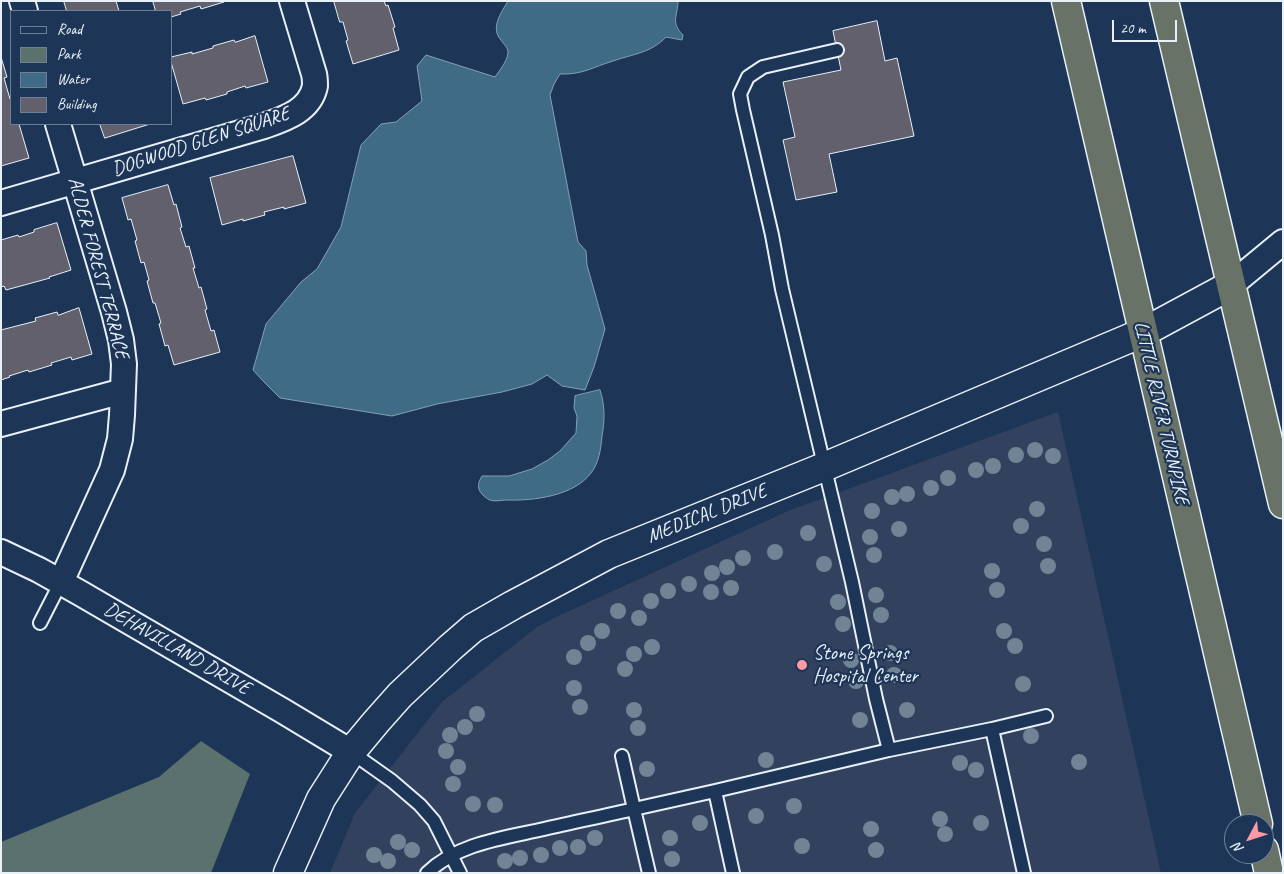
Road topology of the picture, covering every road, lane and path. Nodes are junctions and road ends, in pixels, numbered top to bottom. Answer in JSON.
{"nodes":[{"id":1,"x":292,"y":1,"type":"edge"},
{"id":2,"x":1066,"y":1,"type":"edge"},
{"id":3,"x":1164,"y":1,"type":"edge"},
{"id":4,"x":837,"y":50,"type":"dead end"},
{"id":5,"x":58,"y":125,"type":"edge"},
{"id":6,"x":76,"y":181,"type":"junction"},
{"id":7,"x":1,"y":203,"type":"edge"},
{"id":8,"x":1283,"y":242,"type":"edge"},
{"id":9,"x":1231,"y":285,"type":"junction"},
{"id":10,"x":1142,"y":333,"type":"junction"},
{"id":11,"x":123,"y":392,"type":"junction"},
{"id":12,"x":1,"y":424,"type":"edge"},
{"id":13,"x":824,"y":467,"type":"junction"},
{"id":14,"x":1283,"y":504,"type":"edge"},
{"id":15,"x":1,"y":552,"type":"edge"},
{"id":16,"x":61,"y":582,"type":"junction"},
{"id":17,"x":40,"y":622,"type":"dead end"},
{"id":18,"x":1046,"y":716,"type":"dead end"},
{"id":19,"x":992,"y":729,"type":"junction"},
{"id":20,"x":889,"y":750,"type":"junction"},
{"id":21,"x":350,"y":752,"type":"junction"},
{"id":22,"x":622,"y":756,"type":"dead end"},
{"id":23,"x":715,"y":791,"type":"junction"},
{"id":24,"x":634,"y":809,"type":"junction"},
{"id":25,"x":1256,"y":814,"type":"edge"},
{"id":26,"x":451,"y":855,"type":"junction"},
{"id":27,"x":288,"y":873,"type":"edge"},
{"id":28,"x":427,"y":873,"type":"edge"},
{"id":29,"x":460,"y":873,"type":"edge"},
{"id":30,"x":649,"y":873,"type":"edge"},
{"id":31,"x":733,"y":873,"type":"edge"},
{"id":32,"x":1024,"y":873,"type":"edge"}],
"edges":[{"from":1,"to":6,"type":"street","name":"DOGWOOD GLEN SQUARE"},
{"from":2,"to":10,"type":"highway","name":"LITTLE RIVER TURNPIKE"},
{"from":3,"to":9,"type":"highway"},
{"from":4,"to":13,"type":"lane"},
{"from":5,"to":6,"type":"street","name":"ALDER FOREST TERRACE"},
{"from":6,"to":7,"type":"street","name":"DOGWOOD GLEN SQUARE"},
{"from":6,"to":11,"type":"street","name":"ALDER FOREST TERRACE"},
{"from":8,"to":9,"type":"street"},
{"from":9,"to":10,"type":"street","name":"MEDICAL DRIVE"},
{"from":9,"to":14,"type":"highway"},
{"from":10,"to":13,"type":"street","name":"MEDICAL DRIVE"},
{"from":10,"to":25,"type":"highway","name":"LITTLE RIVER TURNPIKE"},
{"from":11,"to":12,"type":"street"},
{"from":11,"to":16,"type":"street","name":"ALDER FOREST TERRACE"},
{"from":13,"to":20,"type":"lane"},
{"from":13,"to":21,"type":"street","name":"MEDICAL DRIVE"},
{"from":15,"to":16,"type":"street","name":"DEHAVILLAND DRIVE"},
{"from":16,"to":17,"type":"lane"},
{"from":16,"to":21,"type":"street","name":"DEHAVILLAND DRIVE"},
{"from":18,"to":19,"type":"lane"},
{"from":19,"to":20,"type":"lane"},
{"from":19,"to":32,"type":"lane"},
{"from":20,"to":23,"type":"lane"},
{"from":21,"to":26,"type":"lane"},
{"from":21,"to":27,"type":"street","name":"MEDICAL DRIVE"},
{"from":22,"to":24,"type":"lane"},
{"from":23,"to":24,"type":"lane"},
{"from":23,"to":31,"type":"lane"},
{"from":24,"to":26,"type":"lane"},
{"from":24,"to":30,"type":"lane"},
{"from":26,"to":28,"type":"lane"},
{"from":26,"to":29,"type":"lane"}]}
